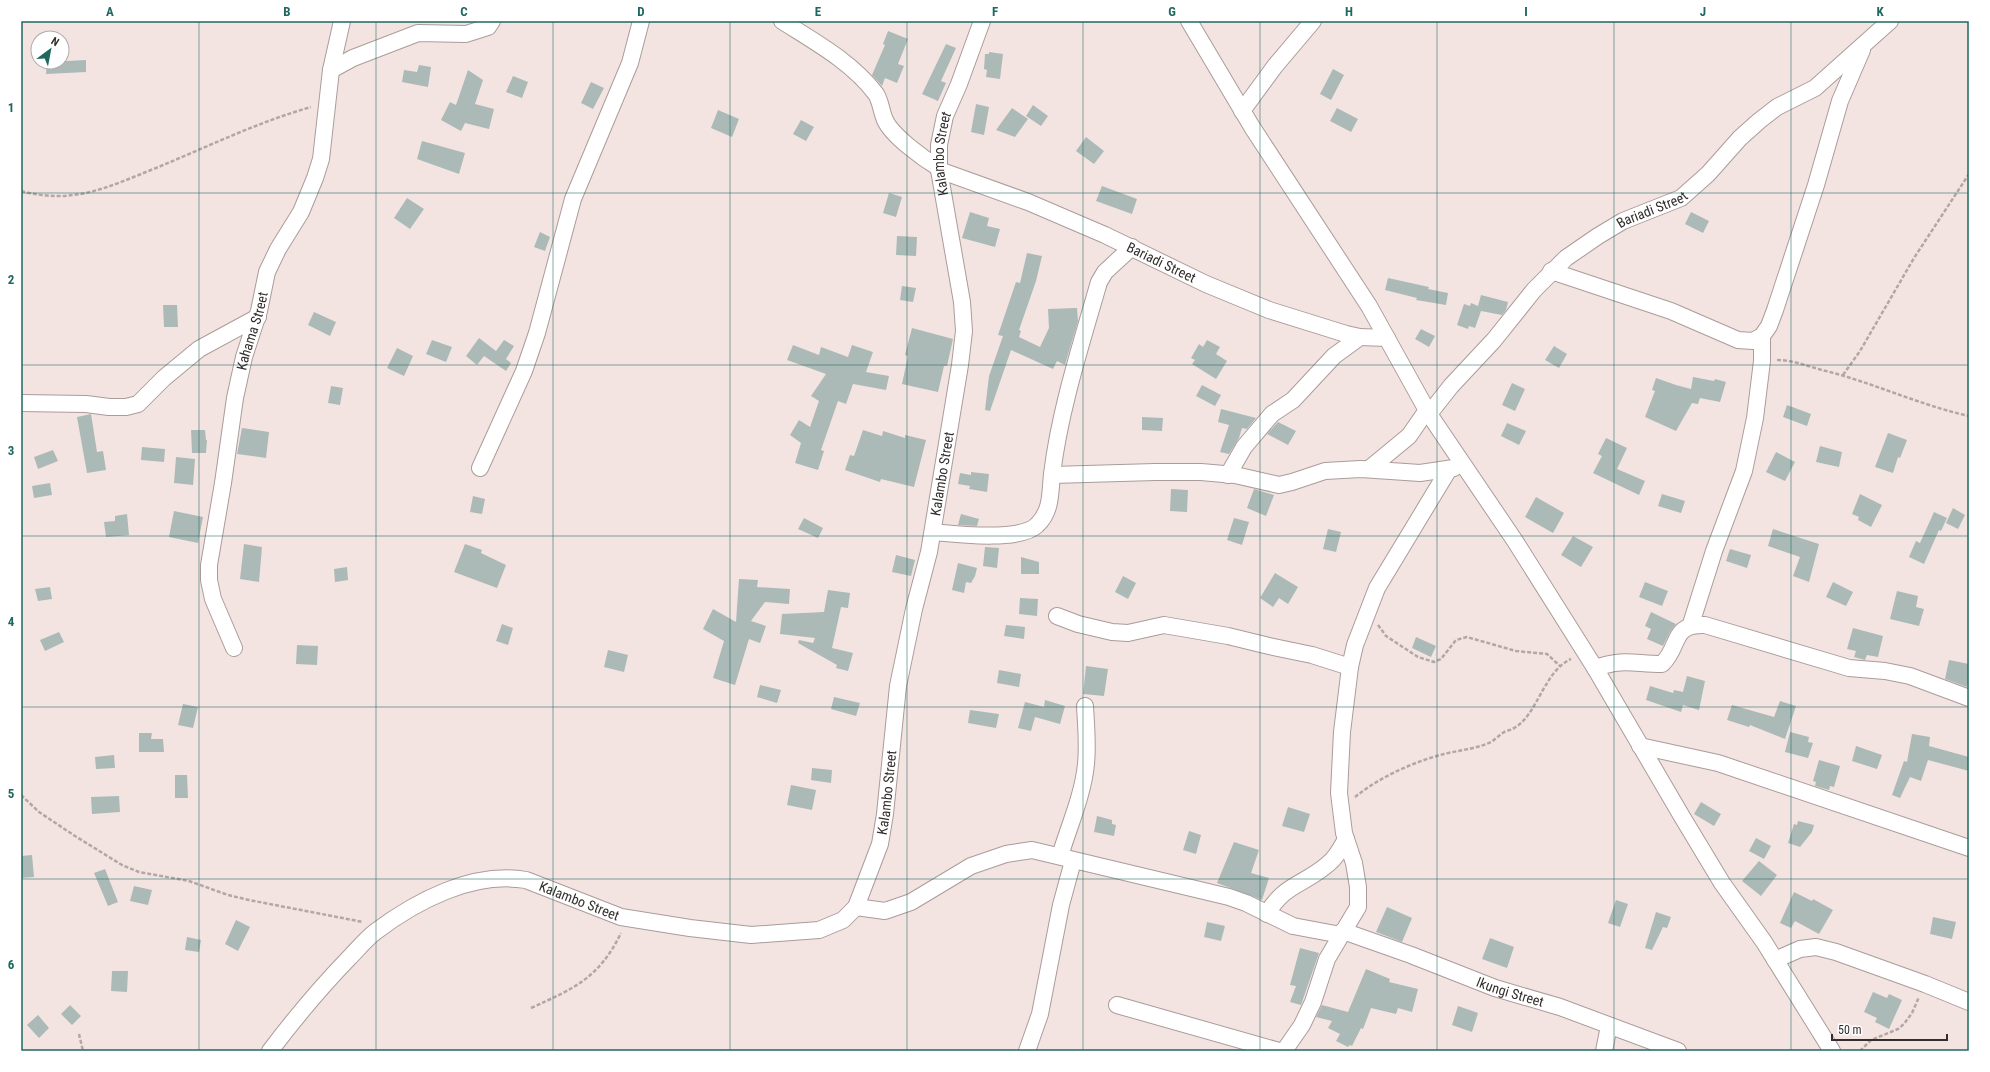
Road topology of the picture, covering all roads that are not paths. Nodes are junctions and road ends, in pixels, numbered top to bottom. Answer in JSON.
{"nodes":[{"id":1,"x":342,"y":21,"type":"edge"},
{"id":2,"x":492,"y":21,"type":"edge"},
{"id":3,"x":641,"y":21,"type":"edge"},
{"id":4,"x":782,"y":21,"type":"edge"},
{"id":5,"x":982,"y":21,"type":"edge"},
{"id":6,"x":1189,"y":21,"type":"edge"},
{"id":7,"x":1313,"y":21,"type":"edge"},
{"id":8,"x":1890,"y":21,"type":"edge"},
{"id":9,"x":1865,"y":43,"type":"junction"},
{"id":10,"x":331,"y":70,"type":"junction"},
{"id":11,"x":1242,"y":111,"type":"junction"},
{"id":12,"x":939,"y":169,"type":"junction"},
{"id":13,"x":1132,"y":246,"type":"junction"},
{"id":14,"x":1551,"y":271,"type":"junction"},
{"id":15,"x":258,"y":317,"type":"junction"},
{"id":16,"x":1762,"y":336,"type":"junction"},
{"id":17,"x":1360,"y":337,"type":"junction"},
{"id":18,"x":1387,"y":338,"type":"junction"},
{"id":19,"x":21,"y":403,"type":"edge"},
{"id":20,"x":1428,"y":412,"type":"junction"},
{"id":21,"x":1466,"y":466,"type":"junction"},
{"id":22,"x":480,"y":468,"type":"dead end"},
{"id":23,"x":1449,"y":469,"type":"junction"},
{"id":24,"x":1369,"y":470,"type":"junction"},
{"id":25,"x":1052,"y":475,"type":"junction"},
{"id":26,"x":1228,"y":475,"type":"junction"},
{"id":27,"x":933,"y":532,"type":"junction"},
{"id":28,"x":1057,"y":616,"type":"dead end"},
{"id":29,"x":1691,"y":624,"type":"junction"},
{"id":30,"x":234,"y":648,"type":"dead end"},
{"id":31,"x":1591,"y":662,"type":"junction"},
{"id":32,"x":1350,"y":667,"type":"junction"},
{"id":33,"x":1969,"y":698,"type":"edge"},
{"id":34,"x":1085,"y":706,"type":"dead end"},
{"id":35,"x":1640,"y":746,"type":"junction"},
{"id":36,"x":1346,"y":840,"type":"junction"},
{"id":37,"x":1969,"y":848,"type":"edge"},
{"id":38,"x":1066,"y":858,"type":"junction"},
{"id":39,"x":856,"y":907,"type":"junction"},
{"id":40,"x":1267,"y":914,"type":"junction"},
{"id":41,"x":1342,"y":933,"type":"junction"},
{"id":42,"x":1775,"y":960,"type":"junction"},
{"id":43,"x":1969,"y":1002,"type":"edge"},
{"id":44,"x":1117,"y":1005,"type":"dead end"},
{"id":45,"x":1609,"y":1026,"type":"junction"},
{"id":46,"x":270,"y":1051,"type":"edge"},
{"id":47,"x":1028,"y":1051,"type":"edge"},
{"id":48,"x":1279,"y":1051,"type":"edge"},
{"id":49,"x":1284,"y":1051,"type":"edge"},
{"id":50,"x":1604,"y":1051,"type":"edge"},
{"id":51,"x":1678,"y":1051,"type":"edge"},
{"id":52,"x":1832,"y":1051,"type":"edge"}],
"edges":[{"from":1,"to":10,"type":"street","name":"Kahama Street"},
{"from":2,"to":10,"type":"street"},
{"from":3,"to":22,"type":"street"},
{"from":4,"to":12,"type":"street","name":"Bariadi Street"},
{"from":5,"to":12,"type":"street","name":"Kalambo Street"},
{"from":6,"to":11,"type":"street"},
{"from":7,"to":11,"type":"street"},
{"from":8,"to":9,"type":"street","name":"Bariadi Street"},
{"from":9,"to":14,"type":"street","name":"Bariadi Street"},
{"from":9,"to":16,"type":"street"},
{"from":10,"to":15,"type":"street","name":"Kahama Street"},
{"from":11,"to":18,"type":"street"},
{"from":12,"to":13,"type":"street","name":"Bariadi Street"},
{"from":12,"to":27,"type":"street","name":"Kalambo Street"},
{"from":13,"to":17,"type":"street","name":"Bariadi Street"},
{"from":13,"to":25,"type":"street"},
{"from":14,"to":16,"type":"street"},
{"from":14,"to":20,"type":"street","name":"Bariadi Street"},
{"from":15,"to":19,"type":"street"},
{"from":15,"to":30,"type":"street","name":"Kahama Street"},
{"from":16,"to":29,"type":"street"},
{"from":17,"to":18,"type":"street","name":"Bariadi Street"},
{"from":17,"to":26,"type":"street"},
{"from":18,"to":20,"type":"street"},
{"from":20,"to":21,"type":"street"},
{"from":20,"to":24,"type":"street","name":"Bariadi Street"},
{"from":21,"to":23,"type":"street"},
{"from":21,"to":31,"type":"street"},
{"from":23,"to":24,"type":"street"},
{"from":23,"to":32,"type":"street"},
{"from":24,"to":26,"type":"street"},
{"from":25,"to":26,"type":"street"},
{"from":25,"to":27,"type":"street"},
{"from":27,"to":39,"type":"street","name":"Kalambo Street"},
{"from":28,"to":32,"type":"street"},
{"from":29,"to":31,"type":"street"},
{"from":29,"to":33,"type":"street"},
{"from":31,"to":35,"type":"street"},
{"from":32,"to":36,"type":"street"},
{"from":34,"to":38,"type":"street"},
{"from":35,"to":37,"type":"street"},
{"from":35,"to":42,"type":"street"},
{"from":36,"to":40,"type":"street"},
{"from":36,"to":41,"type":"street"},
{"from":38,"to":39,"type":"street","name":"Ikungi Street"},
{"from":38,"to":40,"type":"street","name":"Ikungi Street"},
{"from":38,"to":47,"type":"street"},
{"from":39,"to":46,"type":"street","name":"Kalambo Street"},
{"from":40,"to":41,"type":"street","name":"Ikungi Street"},
{"from":41,"to":45,"type":"street","name":"Ikungi Street"},
{"from":41,"to":49,"type":"street"},
{"from":42,"to":43,"type":"street"},
{"from":42,"to":52,"type":"street"},
{"from":44,"to":48,"type":"street"},
{"from":45,"to":50,"type":"street"},
{"from":45,"to":51,"type":"street","name":"Ikungi Street"}]}
